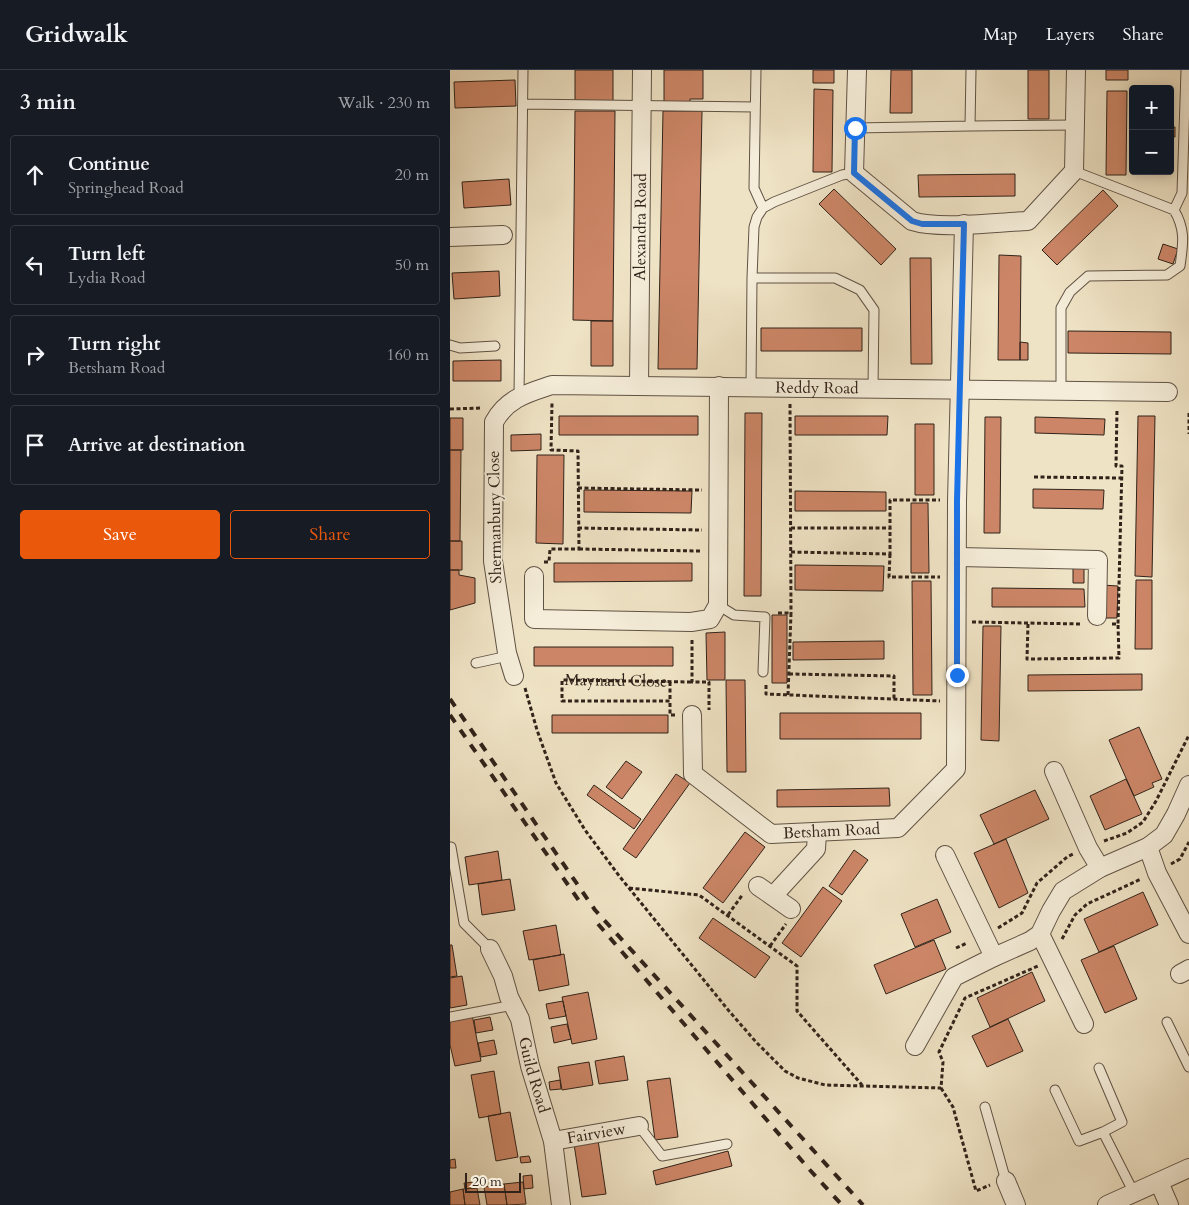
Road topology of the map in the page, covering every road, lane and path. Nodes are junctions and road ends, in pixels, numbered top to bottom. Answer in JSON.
{"nodes":[{"id":1,"x":523,"y":70,"type":"edge"},
{"id":2,"x":642,"y":70,"type":"edge"},
{"id":3,"x":756,"y":70,"type":"edge"},
{"id":4,"x":857,"y":70,"type":"edge"},
{"id":5,"x":971,"y":70,"type":"edge"},
{"id":6,"x":1076,"y":70,"type":"edge"},
{"id":7,"x":1186,"y":70,"type":"edge"},
{"id":8,"x":522,"y":104,"type":"junction"},
{"id":9,"x":642,"y":106,"type":"junction"},
{"id":10,"x":755,"y":107,"type":"junction"},
{"id":11,"x":1076,"y":125,"type":"junction"},
{"id":12,"x":970,"y":126,"type":"junction"},
{"id":13,"x":855,"y":128,"type":"junction"},
{"id":14,"x":1074,"y":170,"type":"junction"},
{"id":15,"x":854,"y":173,"type":"junction"},
{"id":16,"x":763,"y":208,"type":"junction"},
{"id":17,"x":1174,"y":210,"type":"junction"},
{"id":18,"x":964,"y":224,"type":"junction"},
{"id":19,"x":503,"y":235,"type":"dead end"},
{"id":20,"x":450,"y":237,"type":"edge"},
{"id":21,"x":752,"y":278,"type":"junction"},
{"id":22,"x":450,"y":346,"type":"edge"},
{"id":23,"x":495,"y":346,"type":"dead end"},
{"id":24,"x":552,"y":385,"type":"junction"},
{"id":25,"x":638,"y":385,"type":"junction"},
{"id":26,"x":719,"y":386,"type":"junction"},
{"id":27,"x":752,"y":387,"type":"junction"},
{"id":28,"x":790,"y":387,"type":"junction"},
{"id":29,"x":873,"y":388,"type":"junction"},
{"id":30,"x":960,"y":388,"type":"junction"},
{"id":31,"x":1061,"y":390,"type":"junction"},
{"id":32,"x":1118,"y":391,"type":"junction"},
{"id":33,"x":1168,"y":392,"type":"dead end"},
{"id":34,"x":519,"y":396,"type":"junction"},
{"id":35,"x":450,"y":409,"type":"edge"},
{"id":36,"x":500,"y":410,"type":"junction"},
{"id":37,"x":1189,"y":413,"type":"edge"},
{"id":38,"x":1189,"y":427,"type":"edge"},
{"id":39,"x":1189,"y":434,"type":"edge"},
{"id":40,"x":1034,"y":477,"type":"dead end"},
{"id":41,"x":1121,"y":478,"type":"junction"},
{"id":42,"x":578,"y":488,"type":"junction"},
{"id":43,"x":720,"y":490,"type":"junction"},
{"id":44,"x":957,"y":501,"type":"junction"},
{"id":45,"x":578,"y":528,"type":"junction"},
{"id":46,"x":791,"y":528,"type":"junction"},
{"id":47,"x":890,"y":528,"type":"junction"},
{"id":48,"x":720,"y":530,"type":"junction"},
{"id":49,"x":578,"y":549,"type":"junction"},
{"id":50,"x":719,"y":551,"type":"junction"},
{"id":51,"x":791,"y":552,"type":"junction"},
{"id":52,"x":890,"y":554,"type":"junction"},
{"id":53,"x":958,"y":557,"type":"junction"},
{"id":54,"x":534,"y":576,"type":"joint"},
{"id":55,"x":958,"y":577,"type":"junction"},
{"id":56,"x":718,"y":605,"type":"junction"},
{"id":57,"x":791,"y":613,"type":"junction"},
{"id":58,"x":765,"y":617,"type":"junction"},
{"id":59,"x":691,"y":622,"type":"junction"},
{"id":60,"x":957,"y":622,"type":"junction"},
{"id":61,"x":1096,"y":622,"type":"junction"},
{"id":62,"x":1028,"y":624,"type":"junction"},
{"id":63,"x":1118,"y":624,"type":"junction"},
{"id":64,"x":508,"y":656,"type":"junction"},
{"id":65,"x":476,"y":663,"type":"dead end"},
{"id":66,"x":763,"y":672,"type":"joint"},
{"id":67,"x":789,"y":674,"type":"junction"},
{"id":68,"x":514,"y":676,"type":"joint"},
{"id":69,"x":670,"y":682,"type":"junction"},
{"id":70,"x":692,"y":682,"type":"junction"},
{"id":71,"x":788,"y":695,"type":"junction"},
{"id":72,"x":894,"y":699,"type":"junction"},
{"id":73,"x":670,"y":701,"type":"junction"},
{"id":74,"x":957,"y":701,"type":"junction"},
{"id":75,"x":692,"y":715,"type":"junction"},
{"id":76,"x":1054,"y":771,"type":"dead end"},
{"id":77,"x":1189,"y":785,"type":"edge"},
{"id":78,"x":818,"y":834,"type":"junction"},
{"id":79,"x":451,"y":847,"type":"edge"},
{"id":80,"x":1148,"y":848,"type":"junction"},
{"id":81,"x":945,"y":855,"type":"dead end"},
{"id":82,"x":1100,"y":868,"type":"junction"},
{"id":83,"x":758,"y":886,"type":"dead end"},
{"id":84,"x":629,"y":888,"type":"junction"},
{"id":85,"x":773,"y":896,"type":"junction"},
{"id":86,"x":790,"y":909,"type":"dead end"},
{"id":87,"x":1040,"y":934,"type":"junction"},
{"id":88,"x":1189,"y":934,"type":"edge"},
{"id":89,"x":490,"y":949,"type":"joint"},
{"id":90,"x":994,"y":957,"type":"junction"},
{"id":91,"x":513,"y":1005,"type":"junction"},
{"id":92,"x":450,"y":1017,"type":"edge"},
{"id":93,"x":1167,"y":1022,"type":"dead end"},
{"id":94,"x":1084,"y":1024,"type":"dead end"},
{"id":95,"x":915,"y":1046,"type":"dead end"},
{"id":96,"x":943,"y":1062,"type":"dead end"},
{"id":97,"x":1189,"y":1067,"type":"edge"},
{"id":98,"x":1099,"y":1068,"type":"dead end"},
{"id":99,"x":862,"y":1085,"type":"junction"},
{"id":100,"x":941,"y":1088,"type":"junction"},
{"id":101,"x":1055,"y":1090,"type":"dead end"},
{"id":102,"x":985,"y":1107,"type":"dead end"},
{"id":103,"x":639,"y":1126,"type":"joint"},
{"id":104,"x":1103,"y":1132,"type":"junction"},
{"id":105,"x":553,"y":1141,"type":"junction"},
{"id":106,"x":727,"y":1144,"type":"dead end"},
{"id":107,"x":1189,"y":1168,"type":"edge"},
{"id":108,"x":1005,"y":1180,"type":"junction"},
{"id":109,"x":1159,"y":1182,"type":"junction"},
{"id":110,"x":1134,"y":1193,"type":"junction"},
{"id":111,"x":1014,"y":1204,"type":"edge"},
{"id":112,"x":561,"y":1205,"type":"edge"},
{"id":113,"x":1106,"y":1205,"type":"edge"},
{"id":114,"x":1169,"y":1205,"type":"edge"}],
"edges":[{"from":1,"to":8,"type":"lane"},
{"from":2,"to":9,"type":"street","name":"Alexandra Road"},
{"from":3,"to":10,"type":"lane"},
{"from":4,"to":13,"type":"street"},
{"from":5,"to":12,"type":"lane"},
{"from":6,"to":11,"type":"street"},
{"from":7,"to":17,"type":"lane"},
{"from":8,"to":9,"type":"lane"},
{"from":8,"to":34,"type":"lane"},
{"from":9,"to":10,"type":"lane"},
{"from":9,"to":25,"type":"street","name":"Alexandra Road"},
{"from":10,"to":16,"type":"lane"},
{"from":11,"to":12,"type":"lane"},
{"from":11,"to":14,"type":"street"},
{"from":12,"to":13,"type":"lane"},
{"from":13,"to":15,"type":"street"},
{"from":14,"to":17,"type":"lane"},
{"from":14,"to":18,"type":"street"},
{"from":15,"to":16,"type":"lane"},
{"from":15,"to":18,"type":"street"},
{"from":16,"to":21,"type":"lane"},
{"from":17,"to":31,"type":"lane"},
{"from":18,"to":30,"type":"street","name":"Betsham Road"},
{"from":19,"to":20,"type":"street"},
{"from":21,"to":27,"type":"lane"},
{"from":21,"to":29,"type":"lane"},
{"from":22,"to":23,"type":"lane"},
{"from":24,"to":25,"type":"street","name":"Reddy Road"},
{"from":24,"to":34,"type":"street","name":"Reddy Road"},
{"from":24,"to":42,"type":"path"},
{"from":25,"to":26,"type":"street","name":"Reddy Road"},
{"from":26,"to":27,"type":"street","name":"Reddy Road"},
{"from":26,"to":43,"type":"street"},
{"from":27,"to":28,"type":"street","name":"Reddy Road"},
{"from":28,"to":29,"type":"street","name":"Reddy Road"},
{"from":28,"to":46,"type":"path"},
{"from":29,"to":30,"type":"street","name":"Reddy Road"},
{"from":30,"to":31,"type":"street","name":"Reddy Road"},
{"from":30,"to":44,"type":"street","name":"Betsham Road"},
{"from":31,"to":32,"type":"street","name":"Reddy Road"},
{"from":32,"to":33,"type":"street","name":"Reddy Road"},
{"from":32,"to":41,"type":"path"},
{"from":34,"to":36,"type":"street"},
{"from":35,"to":36,"type":"path"},
{"from":36,"to":64,"type":"street","name":"Shermanbury Close"},
{"from":37,"to":38,"type":"path"},
{"from":38,"to":39,"type":"path"},
{"from":40,"to":41,"type":"path"},
{"from":41,"to":63,"type":"path"},
{"from":42,"to":43,"type":"path"},
{"from":42,"to":45,"type":"path"},
{"from":43,"to":48,"type":"street"},
{"from":44,"to":47,"type":"path"},
{"from":44,"to":53,"type":"street","name":"Betsham Road"},
{"from":45,"to":48,"type":"path"},
{"from":45,"to":49,"type":"path"},
{"from":46,"to":47,"type":"path"},
{"from":46,"to":51,"type":"path"},
{"from":47,"to":52,"type":"path"},
{"from":48,"to":50,"type":"street"},
{"from":49,"to":50,"type":"path"},
{"from":49,"to":54,"type":"path"},
{"from":50,"to":56,"type":"street"},
{"from":51,"to":52,"type":"path"},
{"from":51,"to":57,"type":"path"},
{"from":52,"to":55,"type":"path"},
{"from":53,"to":55,"type":"street","name":"Betsham Road"},
{"from":53,"to":61,"type":"street"},
{"from":54,"to":59,"type":"street"},
{"from":55,"to":60,"type":"street","name":"Betsham Road"},
{"from":56,"to":58,"type":"lane"},
{"from":56,"to":59,"type":"street"},
{"from":57,"to":58,"type":"path"},
{"from":57,"to":67,"type":"path"},
{"from":58,"to":66,"type":"lane"},
{"from":59,"to":70,"type":"path","name":"Maynard Close"},
{"from":60,"to":62,"type":"path"},
{"from":60,"to":74,"type":"street","name":"Betsham Road"},
{"from":61,"to":62,"type":"path"},
{"from":61,"to":63,"type":"path"},
{"from":62,"to":63,"type":"path"},
{"from":64,"to":65,"type":"lane"},
{"from":64,"to":68,"type":"street","name":"Shermanbury Close"},
{"from":66,"to":71,"type":"path"},
{"from":67,"to":71,"type":"path"},
{"from":67,"to":72,"type":"path"},
{"from":68,"to":84,"type":"path"},
{"from":69,"to":70,"type":"path","name":"Maynard Close"},
{"from":69,"to":73,"type":"path"},
{"from":69,"to":73,"type":"path","name":"Maynard Close"},
{"from":70,"to":75,"type":"path","name":"Maynard Close"},
{"from":71,"to":72,"type":"path"},
{"from":72,"to":74,"type":"path"},
{"from":73,"to":75,"type":"path","name":"Maynard Close"},
{"from":74,"to":78,"type":"street","name":"Betsham Road"},
{"from":75,"to":78,"type":"street","name":"Betsham Road"},
{"from":76,"to":82,"type":"street"},
{"from":77,"to":80,"type":"street"},
{"from":78,"to":85,"type":"street"},
{"from":79,"to":89,"type":"lane"},
{"from":80,"to":82,"type":"street"},
{"from":80,"to":88,"type":"street"},
{"from":81,"to":90,"type":"street"},
{"from":82,"to":87,"type":"street"},
{"from":83,"to":85,"type":"street"},
{"from":84,"to":99,"type":"path"},
{"from":84,"to":99,"type":"path"},
{"from":85,"to":86,"type":"street"},
{"from":87,"to":90,"type":"street"},
{"from":87,"to":94,"type":"street"},
{"from":89,"to":91,"type":"street","name":"Guild Road"},
{"from":90,"to":95,"type":"street"},
{"from":91,"to":92,"type":"lane"},
{"from":91,"to":105,"type":"street","name":"Guild Road"},
{"from":93,"to":97,"type":"lane"},
{"from":96,"to":100,"type":"path"},
{"from":98,"to":104,"type":"lane"},
{"from":99,"to":100,"type":"path"},
{"from":100,"to":108,"type":"path"},
{"from":101,"to":104,"type":"lane"},
{"from":102,"to":108,"type":"lane"},
{"from":103,"to":105,"type":"street","name":"Fairview"},
{"from":103,"to":106,"type":"lane"},
{"from":104,"to":110,"type":"lane"},
{"from":105,"to":112,"type":"street","name":"Guild Road"},
{"from":107,"to":109,"type":"street"},
{"from":108,"to":111,"type":"street"},
{"from":109,"to":110,"type":"street"},
{"from":109,"to":114,"type":"street"},
{"from":110,"to":113,"type":"street"}]}
